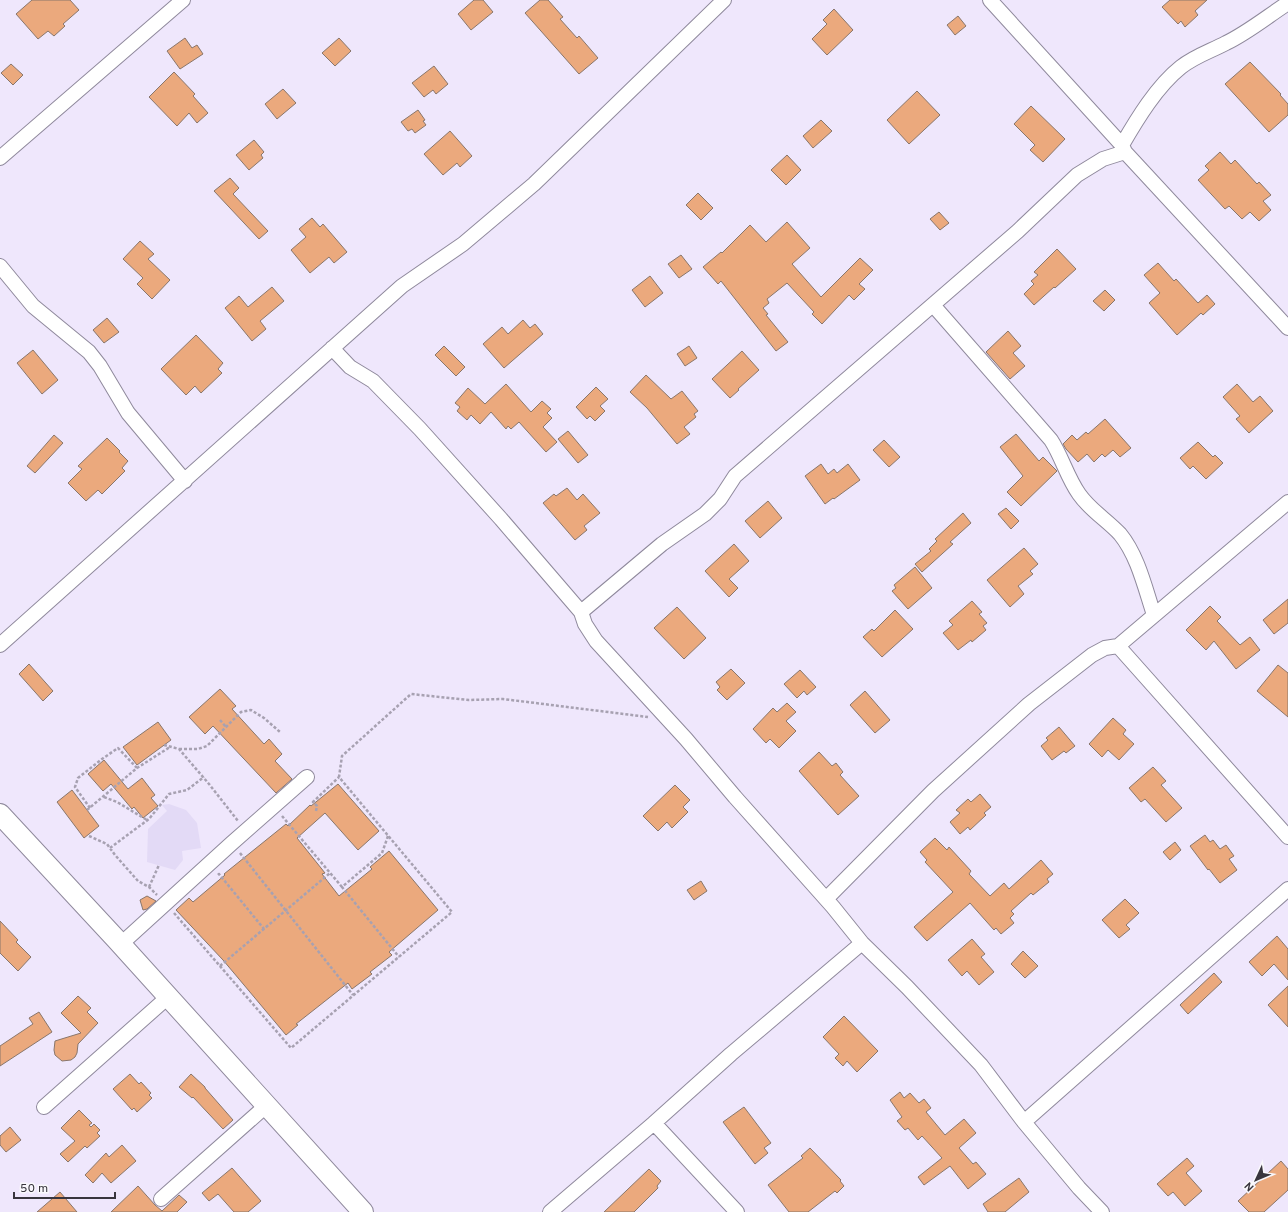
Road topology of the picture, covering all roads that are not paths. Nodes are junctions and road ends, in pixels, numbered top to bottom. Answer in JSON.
{"nodes":[{"id":1,"x":182,"y":0,"type":"edge"},
{"id":2,"x":724,"y":0,"type":"edge"},
{"id":3,"x":990,"y":0,"type":"edge"},
{"id":4,"x":1288,"y":3,"type":"edge"},
{"id":5,"x":1123,"y":148,"type":"junction"},
{"id":6,"x":0,"y":158,"type":"edge"},
{"id":7,"x":0,"y":266,"type":"edge"},
{"id":8,"x":933,"y":305,"type":"junction"},
{"id":9,"x":1288,"y":328,"type":"edge"},
{"id":10,"x":332,"y":348,"type":"junction"},
{"id":11,"x":185,"y":481,"type":"junction"},
{"id":12,"x":1288,"y":502,"type":"edge"},
{"id":13,"x":580,"y":612,"type":"junction"},
{"id":14,"x":1154,"y":615,"type":"junction"},
{"id":15,"x":0,"y":646,"type":"edge"},
{"id":16,"x":1118,"y":646,"type":"junction"},
{"id":17,"x":302,"y":782,"type":"dead end"},
{"id":18,"x":0,"y":814,"type":"edge"},
{"id":19,"x":1288,"y":837,"type":"edge"},
{"id":20,"x":1288,"y":889,"type":"edge"},
{"id":21,"x":826,"y":899,"type":"junction"},
{"id":22,"x":121,"y":944,"type":"junction"},
{"id":23,"x":862,"y":944,"type":"junction"},
{"id":24,"x":168,"y":997,"type":"junction"},
{"id":25,"x":267,"y":1105,"type":"junction"},
{"id":26,"x":44,"y":1107,"type":"dead end"},
{"id":27,"x":1024,"y":1122,"type":"junction"},
{"id":28,"x":654,"y":1123,"type":"junction"},
{"id":29,"x":161,"y":1199,"type":"dead end"},
{"id":30,"x":363,"y":1212,"type":"edge"},
{"id":31,"x":550,"y":1212,"type":"edge"},
{"id":32,"x":737,"y":1212,"type":"edge"},
{"id":33,"x":1102,"y":1212,"type":"edge"}],
"edges":[{"from":1,"to":6,"type":"street"},
{"from":2,"to":10,"type":"street"},
{"from":3,"to":5,"type":"street"},
{"from":4,"to":5,"type":"street"},
{"from":5,"to":8,"type":"street"},
{"from":5,"to":9,"type":"street"},
{"from":7,"to":11,"type":"street"},
{"from":8,"to":13,"type":"street"},
{"from":8,"to":14,"type":"street"},
{"from":10,"to":11,"type":"street"},
{"from":10,"to":13,"type":"street"},
{"from":11,"to":15,"type":"street"},
{"from":12,"to":14,"type":"street"},
{"from":13,"to":21,"type":"street"},
{"from":14,"to":16,"type":"street"},
{"from":16,"to":19,"type":"street"},
{"from":16,"to":21,"type":"street"},
{"from":17,"to":22,"type":"street"},
{"from":18,"to":22,"type":"street"},
{"from":20,"to":27,"type":"street"},
{"from":21,"to":23,"type":"street"},
{"from":22,"to":24,"type":"street"},
{"from":23,"to":27,"type":"street"},
{"from":23,"to":28,"type":"street"},
{"from":24,"to":25,"type":"street"},
{"from":24,"to":26,"type":"street"},
{"from":25,"to":29,"type":"street"},
{"from":25,"to":30,"type":"street"},
{"from":27,"to":33,"type":"street"},
{"from":28,"to":31,"type":"street"},
{"from":28,"to":32,"type":"street"}]}
